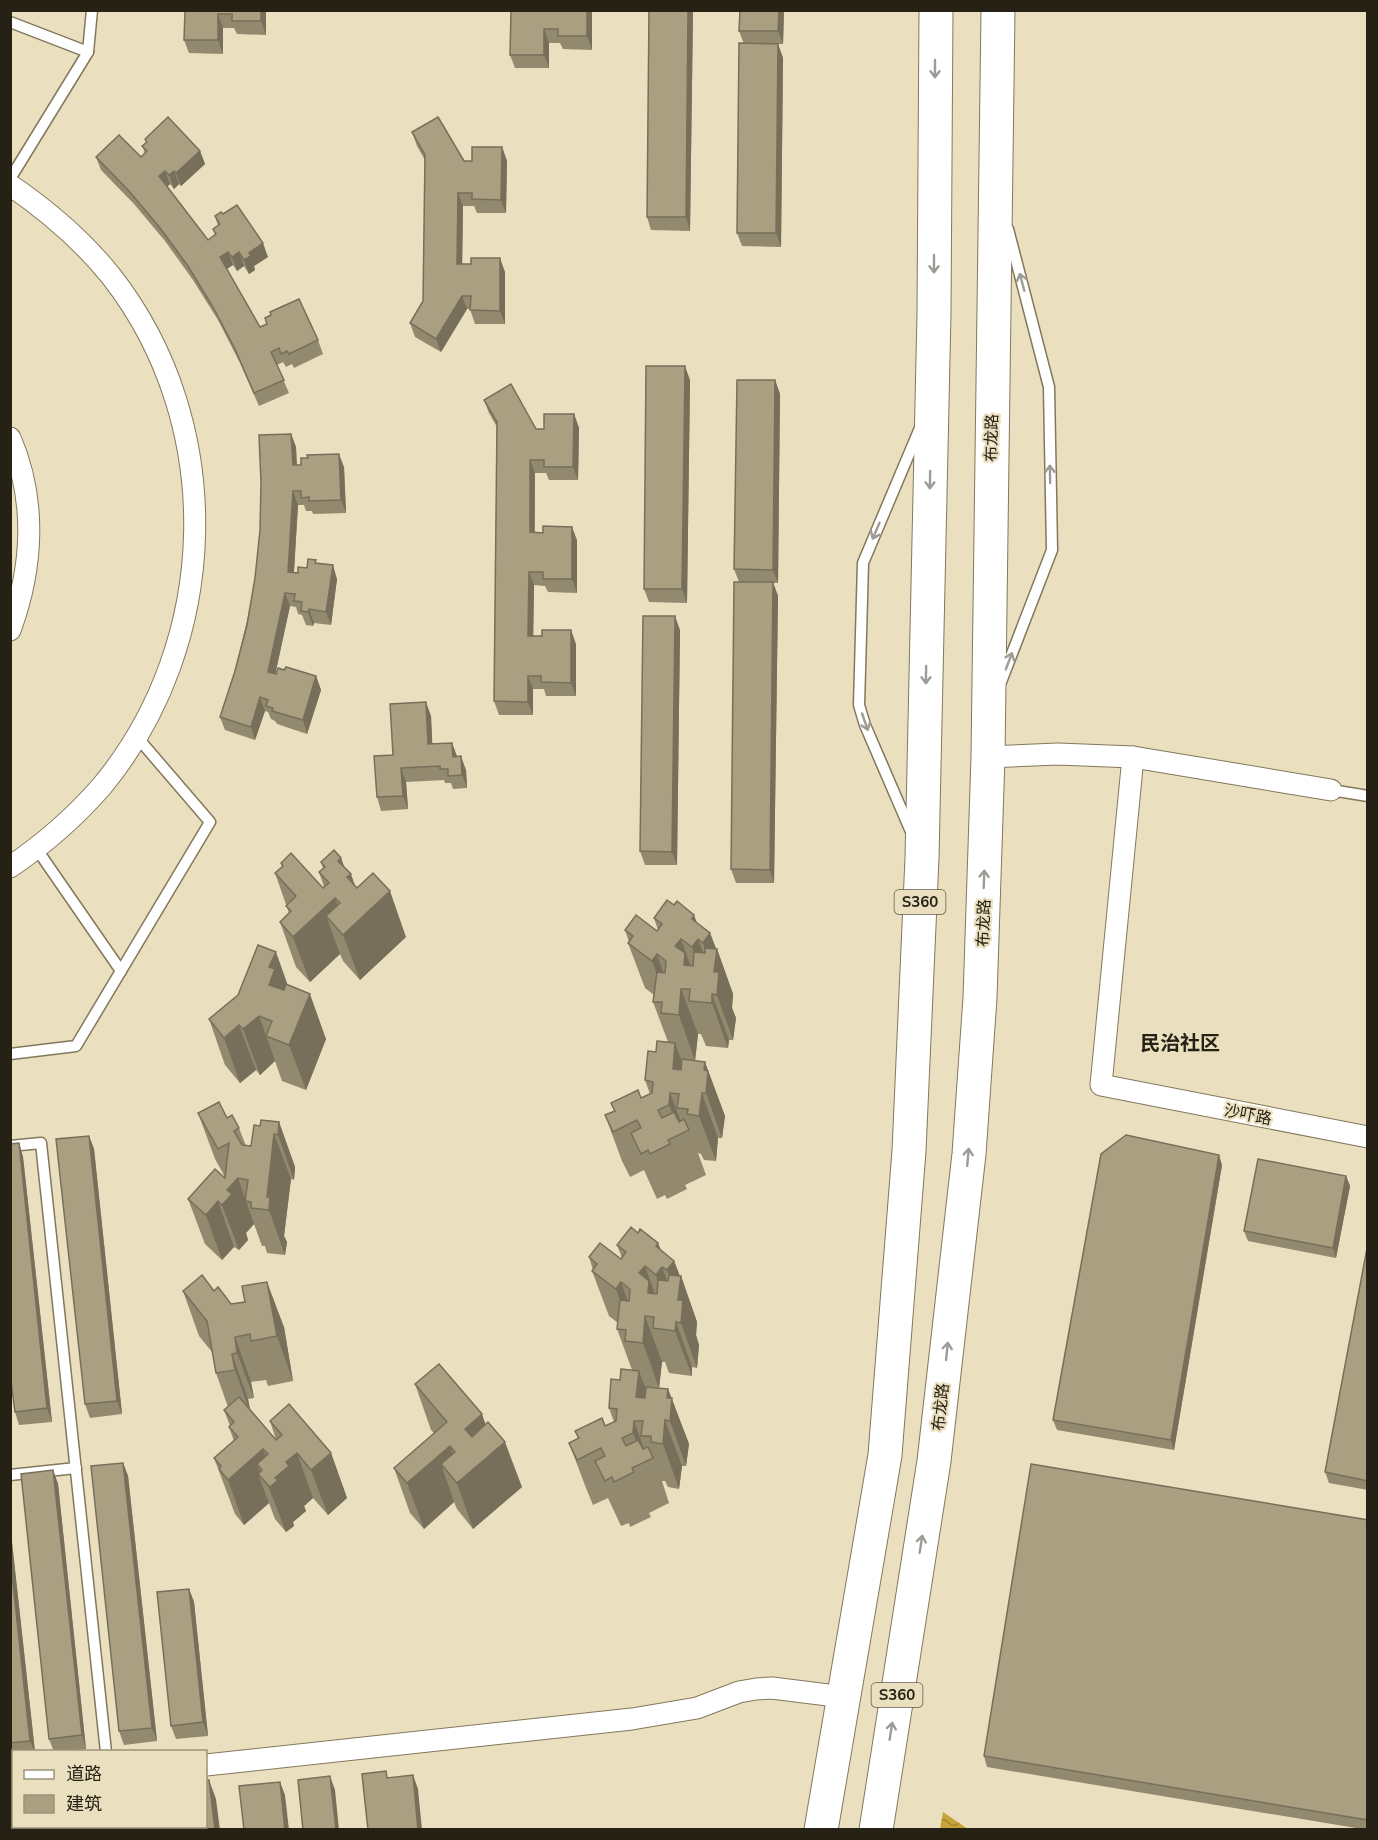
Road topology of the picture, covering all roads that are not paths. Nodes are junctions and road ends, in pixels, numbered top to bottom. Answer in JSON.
{"nodes":[{"id":1,"x":92,"y":10,"type":"edge"},
{"id":2,"x":936,"y":10,"type":"edge"},
{"id":3,"x":998,"y":10,"type":"edge"},
{"id":4,"x":10,"y":22,"type":"edge"},
{"id":5,"x":87,"y":52,"type":"junction"},
{"id":6,"x":995,"y":178,"type":"junction"},
{"id":7,"x":10,"y":179,"type":"edge"},
{"id":8,"x":10,"y":185,"type":"edge"},
{"id":9,"x":932,"y":400,"type":"junction"},
{"id":10,"x":10,"y":438,"type":"edge"},
{"id":11,"x":10,"y":630,"type":"edge"},
{"id":12,"x":988,"y":716,"type":"junction"},
{"id":13,"x":137,"y":737,"type":"junction"},
{"id":14,"x":1133,"y":756,"type":"junction"},
{"id":15,"x":988,"y":758,"type":"junction"},
{"id":16,"x":1331,"y":790,"type":"joint"},
{"id":17,"x":1368,"y":796,"type":"edge"},
{"id":18,"x":36,"y":848,"type":"junction"},
{"id":19,"x":922,"y":858,"type":"junction"},
{"id":20,"x":10,"y":867,"type":"edge"},
{"id":21,"x":121,"y":971,"type":"junction"},
{"id":22,"x":10,"y":1054,"type":"edge"},
{"id":23,"x":1368,"y":1137,"type":"edge"},
{"id":24,"x":10,"y":1146,"type":"edge"},
{"id":25,"x":76,"y":1468,"type":"junction"},
{"id":26,"x":10,"y":1475,"type":"edge"},
{"id":27,"x":844,"y":1697,"type":"junction"},
{"id":28,"x":106,"y":1750,"type":"edge"},
{"id":29,"x":207,"y":1766,"type":"edge"},
{"id":30,"x":821,"y":1830,"type":"edge"},
{"id":31,"x":876,"y":1830,"type":"edge"}],
"edges":[{"from":1,"to":5,"type":"lane"},
{"from":2,"to":9,"type":"main road","number":"S360","one_way":true},
{"from":3,"to":6,"type":"main road","name":"布龙路","number":"S360"},
{"from":4,"to":5,"type":"lane"},
{"from":5,"to":7,"type":"lane"},
{"from":6,"to":12,"type":"main road","name":"布龙路","number":"S360"},
{"from":12,"to":6,"type":"lane","one_way":true},
{"from":8,"to":13,"type":"street"},
{"from":9,"to":19,"type":"main road","number":"S360","one_way":true},
{"from":9,"to":19,"type":"lane","one_way":true},
{"from":10,"to":11,"type":"street"},
{"from":12,"to":15,"type":"main road","name":"布龙路","number":"S360"},
{"from":13,"to":18,"type":"street"},
{"from":13,"to":21,"type":"lane"},
{"from":14,"to":15,"type":"street"},
{"from":14,"to":16,"type":"street"},
{"from":14,"to":23,"type":"street","name":"沙吓路"},
{"from":31,"to":15,"type":"main road","name":"布龙路","number":"S360","one_way":true},
{"from":16,"to":17,"type":"lane"},
{"from":18,"to":20,"type":"street"},
{"from":18,"to":21,"type":"lane"},
{"from":19,"to":27,"type":"main road","number":"S360"},
{"from":21,"to":22,"type":"lane"},
{"from":24,"to":25,"type":"lane"},
{"from":25,"to":26,"type":"lane"},
{"from":25,"to":28,"type":"lane"},
{"from":27,"to":29,"type":"street"},
{"from":27,"to":30,"type":"main road","number":"S360"}]}
